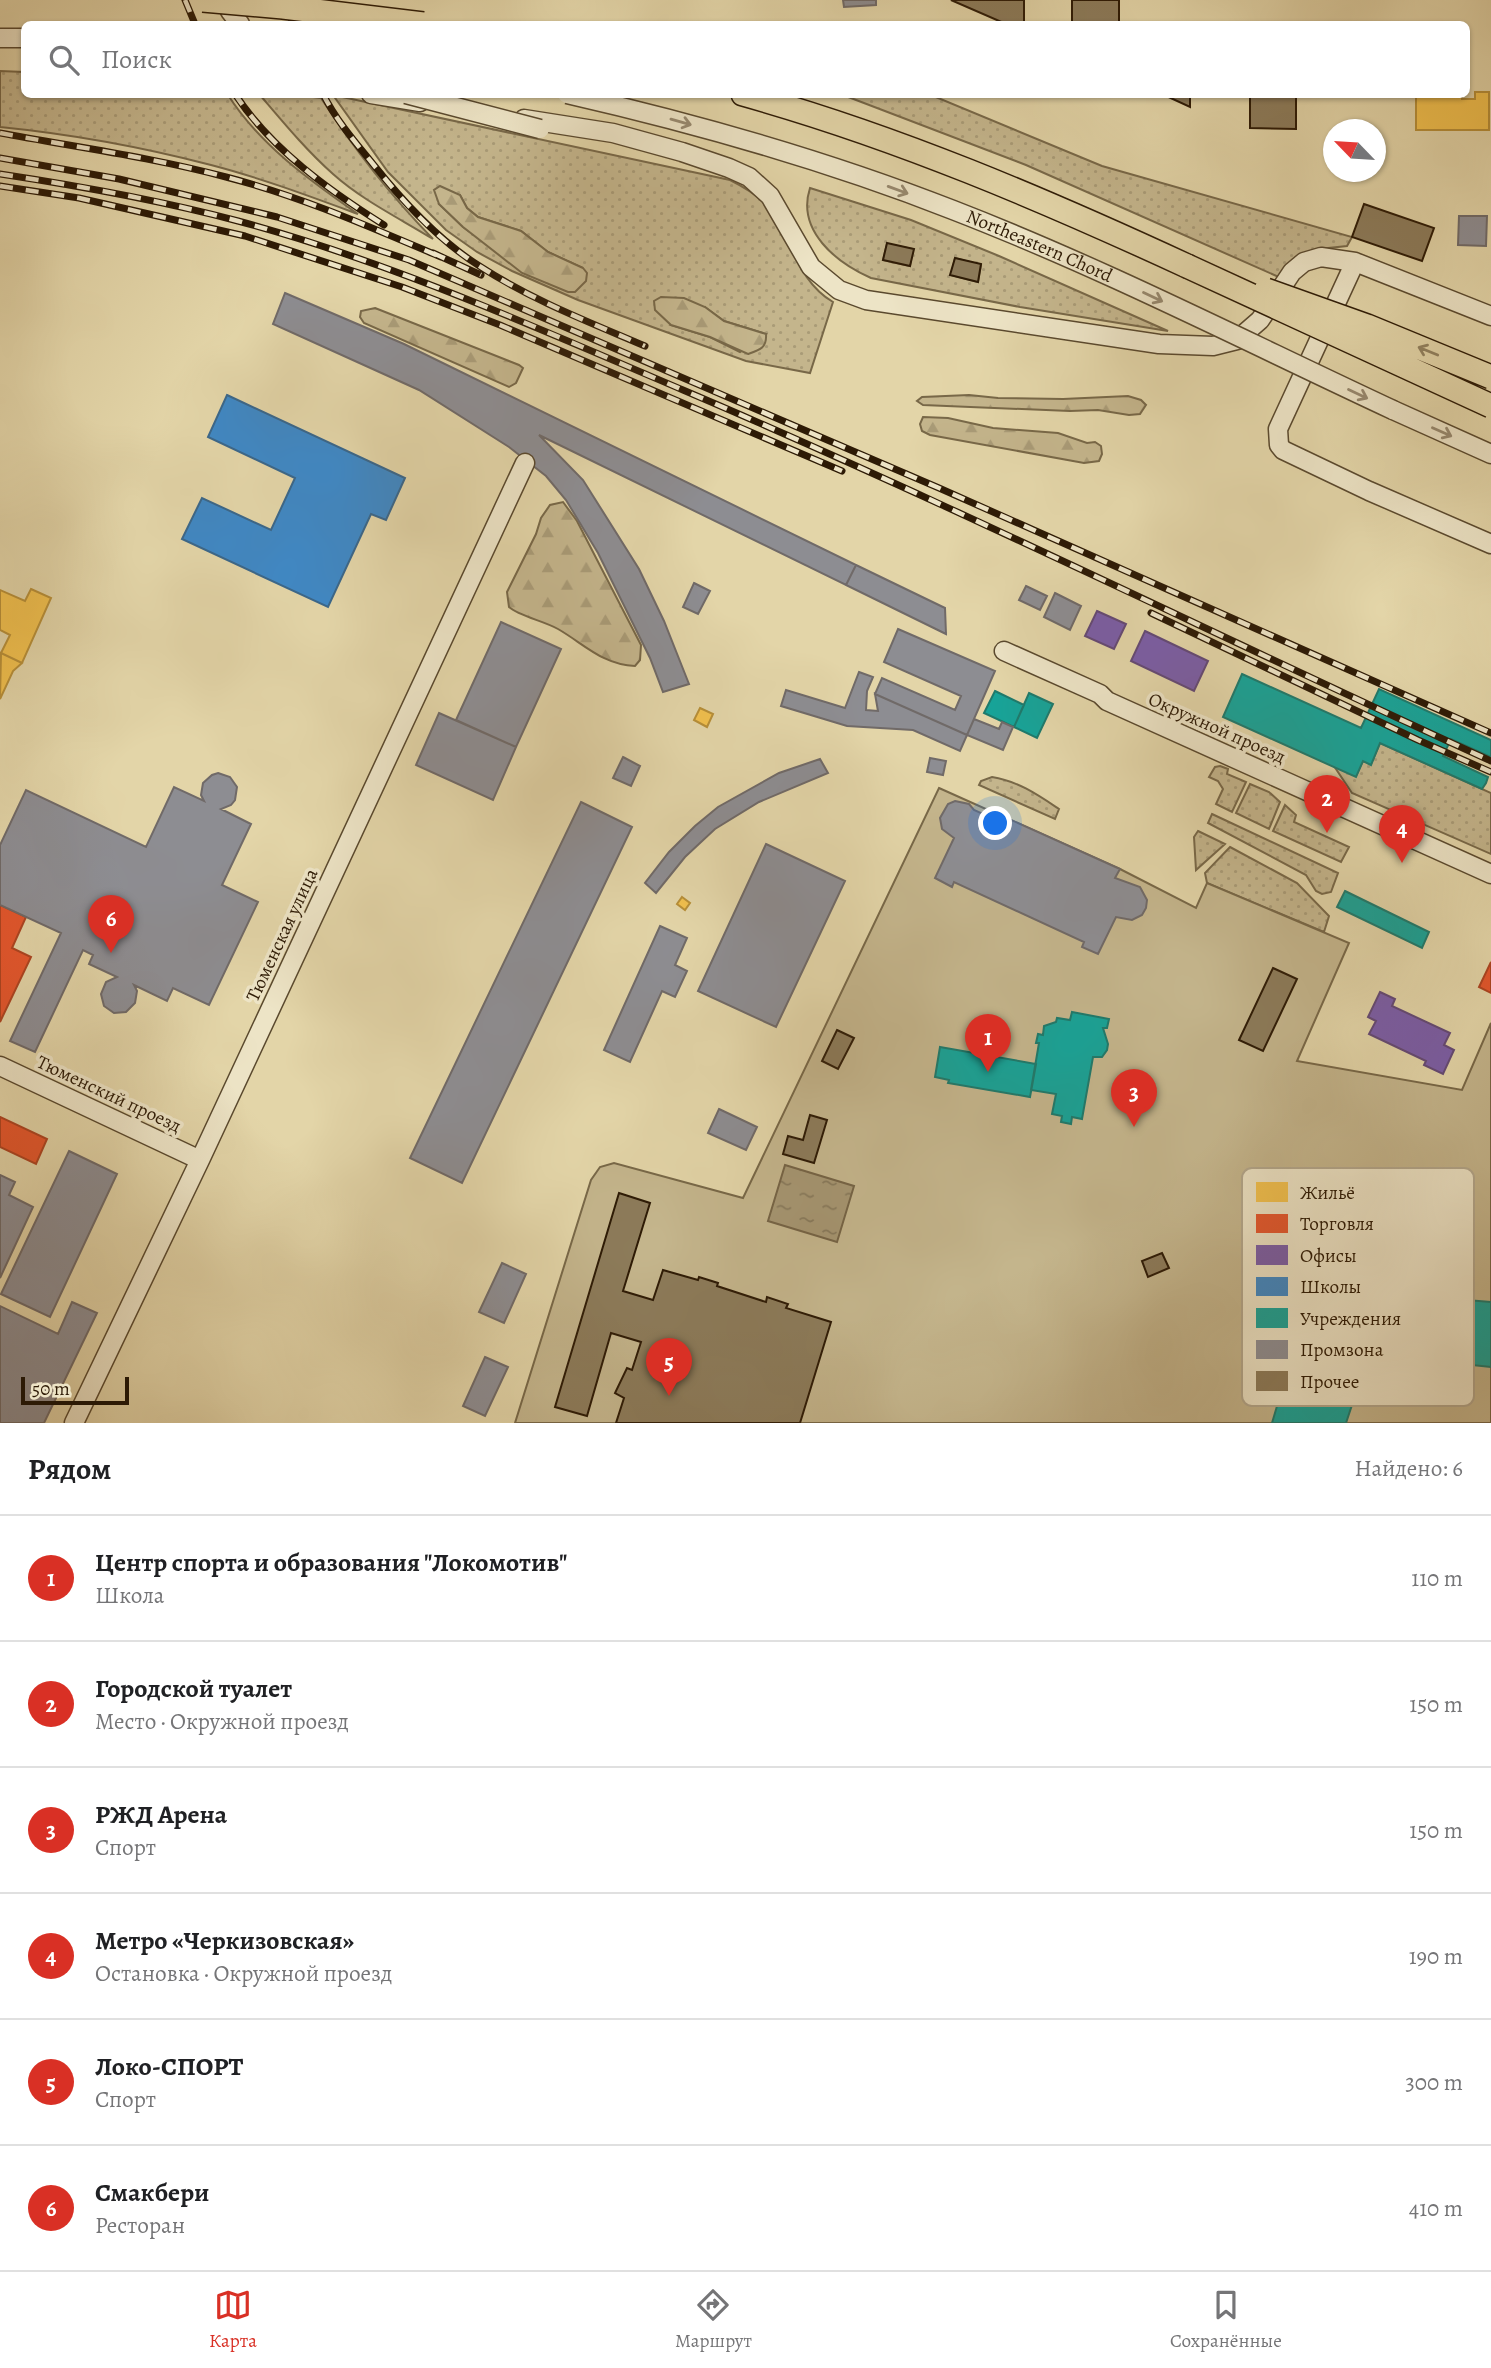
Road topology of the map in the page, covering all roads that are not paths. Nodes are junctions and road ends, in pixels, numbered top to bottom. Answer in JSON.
{"nodes":[{"id":1,"x":203,"y":0,"type":"edge"},
{"id":2,"x":229,"y":0,"type":"edge"},
{"id":3,"x":238,"y":21,"type":"edge"},
{"id":4,"x":400,"y":21,"type":"edge"},
{"id":5,"x":0,"y":38,"type":"edge"},
{"id":6,"x":21,"y":38,"type":"edge"},
{"id":7,"x":397,"y":98,"type":"edge"},
{"id":8,"x":421,"y":98,"type":"edge"},
{"id":9,"x":584,"y":98,"type":"edge"},
{"id":10,"x":756,"y":98,"type":"edge"},
{"id":11,"x":540,"y":129,"type":"dead end"},
{"id":12,"x":1355,"y":262,"type":"junction"},
{"id":13,"x":1187,"y":266,"type":"junction"},
{"id":14,"x":1491,"y":316,"type":"edge"},
{"id":15,"x":1491,"y":377,"type":"edge"},
{"id":16,"x":1491,"y":406,"type":"edge"},
{"id":17,"x":1491,"y":454,"type":"edge"},
{"id":18,"x":525,"y":463,"type":"dead end"},
{"id":19,"x":1491,"y":544,"type":"edge"},
{"id":20,"x":1004,"y":651,"type":"dead end"},
{"id":21,"x":1491,"y":874,"type":"edge"},
{"id":22,"x":0,"y":1066,"type":"edge"},
{"id":23,"x":200,"y":1160,"type":"junction"},
{"id":24,"x":74,"y":1423,"type":"edge"}],
"edges":[{"from":1,"to":4,"type":"main road","bridge":true},
{"from":2,"to":3,"type":"street"},
{"from":5,"to":6,"type":"street"},
{"from":7,"to":12,"type":"street"},
{"from":8,"to":11,"type":"street","bridge":true},
{"from":9,"to":17,"type":"street","name":"Northeastern Chord","one_way":true,"bridge":true},
{"from":10,"to":13,"type":"main road"},
{"from":12,"to":14,"type":"street"},
{"from":12,"to":19,"type":"street"},
{"from":15,"to":13,"type":"main road","one_way":true,"bridge":true},
{"from":13,"to":16,"type":"main road","bridge":true},
{"from":18,"to":23,"type":"street","name":"Тюменская улица"},
{"from":20,"to":21,"type":"street","name":"Окружной проезд"},
{"from":22,"to":23,"type":"street","name":"Тюменский проезд"},
{"from":23,"to":24,"type":"street","name":"Тюменская улица"}]}
